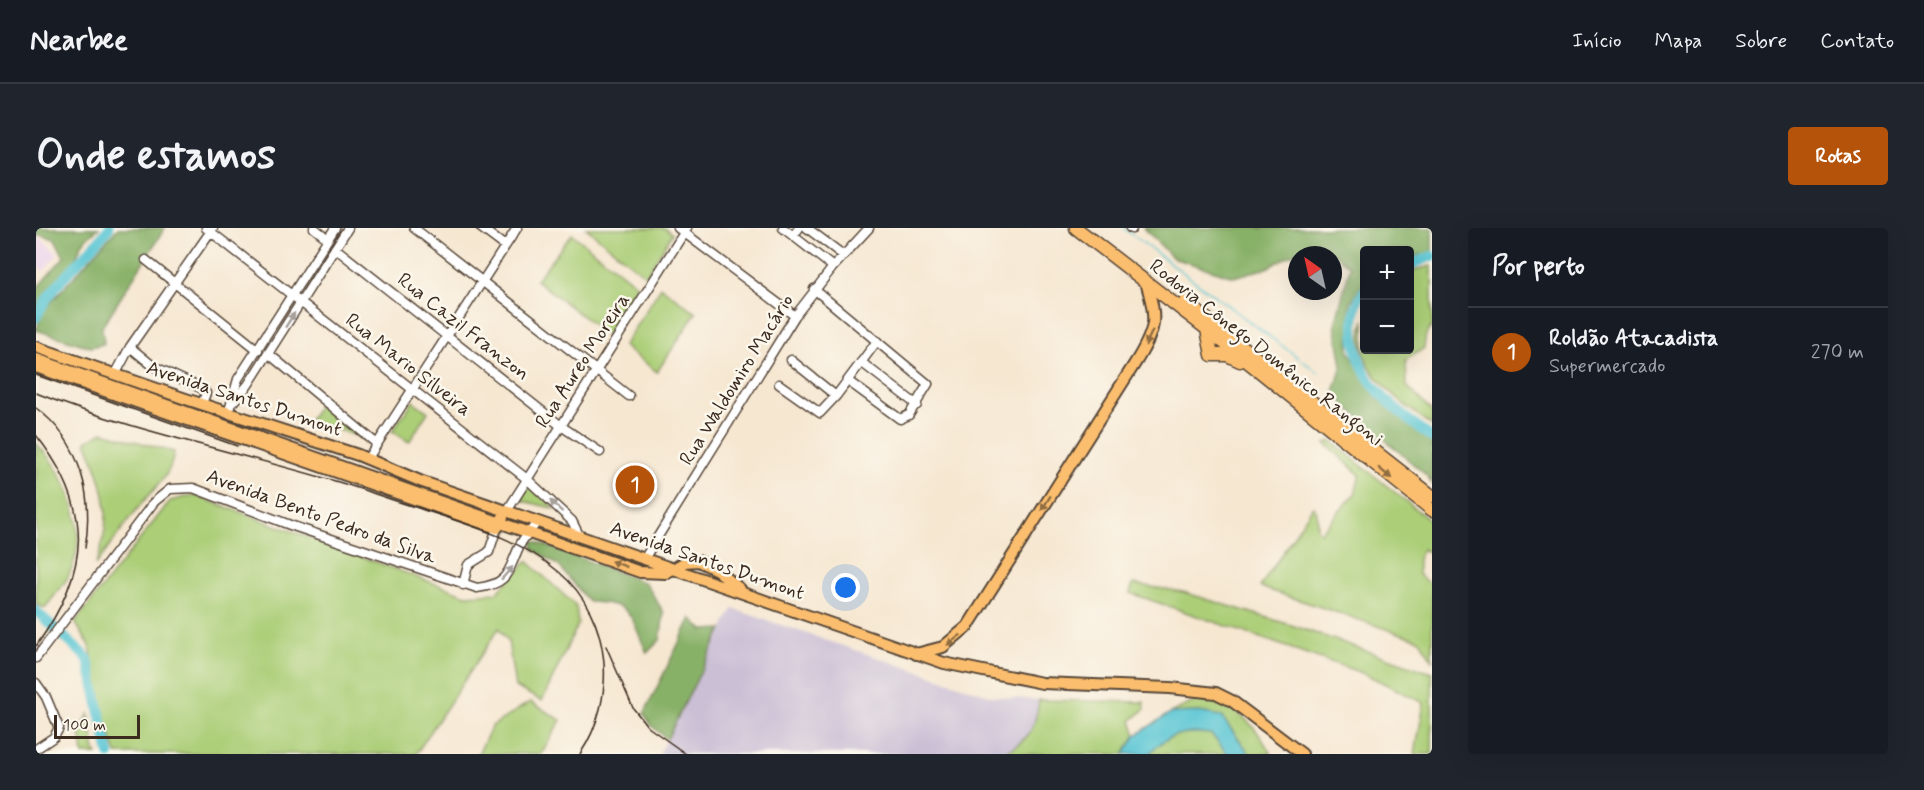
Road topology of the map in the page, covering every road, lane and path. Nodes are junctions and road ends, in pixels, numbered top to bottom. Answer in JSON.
{"nodes":[{"id":1,"x":314,"y":228,"type":"edge"},
{"id":2,"x":335,"y":228,"type":"edge"},
{"id":3,"x":348,"y":228,"type":"edge"},
{"id":4,"x":414,"y":228,"type":"edge"},
{"id":5,"x":481,"y":228,"type":"edge"},
{"id":6,"x":517,"y":228,"type":"edge"},
{"id":7,"x":783,"y":228,"type":"edge"},
{"id":8,"x":799,"y":228,"type":"edge"},
{"id":9,"x":807,"y":228,"type":"edge"},
{"id":10,"x":869,"y":228,"type":"edge"},
{"id":11,"x":1076,"y":228,"type":"edge"},
{"id":12,"x":1090,"y":228,"type":"edge"},
{"id":13,"x":210,"y":229,"type":"edge"},
{"id":14,"x":683,"y":230,"type":"edge"},
{"id":15,"x":793,"y":236,"type":"junction"},
{"id":16,"x":328,"y":239,"type":"junction"},
{"id":17,"x":505,"y":246,"type":"junction"},
{"id":18,"x":335,"y":248,"type":"junction"},
{"id":19,"x":843,"y":255,"type":"junction"},
{"id":20,"x":146,"y":260,"type":"dead end"},
{"id":21,"x":832,"y":267,"type":"junction"},
{"id":22,"x":1146,"y":282,"type":"junction"},
{"id":23,"x":481,"y":283,"type":"junction"},
{"id":24,"x":174,"y":285,"type":"junction"},
{"id":25,"x":814,"y":289,"type":"junction"},
{"id":26,"x":293,"y":297,"type":"junction"},
{"id":27,"x":302,"y":303,"type":"junction"},
{"id":28,"x":795,"y":315,"type":"junction"},
{"id":29,"x":448,"y":336,"type":"junction"},
{"id":30,"x":877,"y":340,"type":"junction"},
{"id":31,"x":36,"y":347,"type":"edge"},
{"id":32,"x":130,"y":347,"type":"junction"},
{"id":33,"x":258,"y":350,"type":"junction"},
{"id":34,"x":269,"y":354,"type":"junction"},
{"id":35,"x":36,"y":359,"type":"edge"},
{"id":36,"x":791,"y":360,"type":"dead end"},
{"id":37,"x":861,"y":362,"type":"junction"},
{"id":38,"x":36,"y":367,"type":"edge"},
{"id":39,"x":597,"y":371,"type":"junction"},
{"id":40,"x":115,"y":375,"type":"junction"},
{"id":41,"x":848,"y":381,"type":"junction"},
{"id":42,"x":779,"y":384,"type":"dead end"},
{"id":43,"x":412,"y":389,"type":"junction"},
{"id":44,"x":629,"y":396,"type":"dead end"},
{"id":45,"x":836,"y":396,"type":"junction"},
{"id":46,"x":233,"y":403,"type":"junction"},
{"id":47,"x":202,"y":404,"type":"junction"},
{"id":48,"x":916,"y":405,"type":"junction"},
{"id":49,"x":228,"y":414,"type":"junction"},
{"id":50,"x":561,"y":426,"type":"junction"},
{"id":51,"x":377,"y":444,"type":"junction"},
{"id":52,"x":600,"y":452,"type":"dead end"},
{"id":53,"x":368,"y":458,"type":"junction"},
{"id":54,"x":527,"y":479,"type":"junction"},
{"id":55,"x":1414,"y":489,"type":"junction"},
{"id":56,"x":1432,"y":496,"type":"edge"},
{"id":57,"x":1432,"y":510,"type":"edge"},
{"id":58,"x":502,"y":520,"type":"junction"},
{"id":59,"x":537,"y":522,"type":"junction"},
{"id":60,"x":531,"y":532,"type":"junction"},
{"id":61,"x":580,"y":537,"type":"junction"},
{"id":62,"x":520,"y":546,"type":"junction"},
{"id":63,"x":644,"y":559,"type":"junction"},
{"id":64,"x":675,"y":570,"type":"junction"},
{"id":65,"x":463,"y":585,"type":"junction"},
{"id":66,"x":916,"y":654,"type":"junction"},
{"id":67,"x":36,"y":658,"type":"edge"},
{"id":68,"x":36,"y":683,"type":"edge"},
{"id":69,"x":36,"y":749,"type":"edge"},
{"id":70,"x":1302,"y":754,"type":"edge"}],
"edges":[{"from":1,"to":16,"type":"street"},
{"from":2,"to":16,"type":"street"},
{"from":3,"to":18,"type":"street"},
{"from":4,"to":23,"type":"street"},
{"from":5,"to":17,"type":"street"},
{"from":6,"to":17,"type":"street"},
{"from":7,"to":15,"type":"street"},
{"from":8,"to":15,"type":"street"},
{"from":9,"to":19,"type":"street"},
{"from":10,"to":19,"type":"street","name":"Rua Waldomiro Macário"},
{"from":11,"to":22,"type":"highway","name":"Rodovia Cônego Domênico Rangoni"},
{"from":12,"to":55,"type":"highway","name":"Rodovia Cônego Domênico Rangoni"},
{"from":13,"to":24,"type":"street"},
{"from":13,"to":26,"type":"street","name":"Rua Mario Silveira"},
{"from":14,"to":28,"type":"street"},
{"from":14,"to":39,"type":"street","name":"Rua Aureo Moreira"},
{"from":15,"to":21,"type":"street"},
{"from":16,"to":26,"type":"street"},
{"from":17,"to":23,"type":"street"},
{"from":18,"to":27,"type":"street"},
{"from":18,"to":29,"type":"street","name":"Rua Cazil Franzon"},
{"from":19,"to":21,"type":"street","name":"Rua Waldomiro Macário"},
{"from":20,"to":24,"type":"street"},
{"from":21,"to":25,"type":"street","name":"Rua Waldomiro Macário"},
{"from":22,"to":55,"type":"highway","name":"Rodovia Cônego Domênico Rangoni","one_way":true},
{"from":22,"to":66,"type":"main road","one_way":true},
{"from":23,"to":29,"type":"street"},
{"from":23,"to":39,"type":"street"},
{"from":24,"to":32,"type":"street"},
{"from":24,"to":33,"type":"street"},
{"from":25,"to":28,"type":"street","name":"Rua Waldomiro Macário"},
{"from":25,"to":30,"type":"street"},
{"from":26,"to":27,"type":"street","name":"Rua Mario Silveira"},
{"from":26,"to":33,"type":"street"},
{"from":34,"to":27,"type":"street","one_way":true},
{"from":27,"to":43,"type":"street","name":"Rua Mario Silveira"},
{"from":28,"to":63,"type":"street","name":"Rua Waldomiro Macário"},
{"from":29,"to":43,"type":"street"},
{"from":29,"to":50,"type":"street","name":"Rua Cazil Franzon"},
{"from":30,"to":37,"type":"street"},
{"from":30,"to":48,"type":"street"},
{"from":31,"to":40,"type":"main road","name":"Avenida Santos Dumont"},
{"from":32,"to":40,"type":"street"},
{"from":32,"to":47,"type":"street"},
{"from":33,"to":46,"type":"street"},
{"from":34,"to":46,"type":"street"},
{"from":34,"to":51,"type":"street"},
{"from":35,"to":58,"type":"main road","name":"Avenida Santos Dumont"},
{"from":36,"to":45,"type":"street"},
{"from":37,"to":41,"type":"street"},
{"from":37,"to":48,"type":"street"},
{"from":38,"to":58,"type":"main road","name":"Avenida Santos Dumont"},
{"from":39,"to":44,"type":"street"},
{"from":39,"to":50,"type":"street","name":"Rua Aureo Moreira"},
{"from":40,"to":47,"type":"main road","name":"Avenida Santos Dumont"},
{"from":41,"to":45,"type":"street"},
{"from":41,"to":48,"type":"street"},
{"from":42,"to":45,"type":"street"},
{"from":43,"to":51,"type":"street"},
{"from":43,"to":54,"type":"street","name":"Rua Mario Silveira"},
{"from":46,"to":49,"type":"street"},
{"from":47,"to":49,"type":"main road","name":"Avenida Santos Dumont"},
{"from":49,"to":53,"type":"main road","name":"Avenida Santos Dumont"},
{"from":50,"to":52,"type":"street","name":"Rua Cazil Franzon"},
{"from":50,"to":54,"type":"street","name":"Rua Aureo Moreira"},
{"from":51,"to":53,"type":"street"},
{"from":53,"to":58,"type":"main road","name":"Avenida Santos Dumont"},
{"from":54,"to":58,"type":"street","name":"Rua Aureo Moreira"},
{"from":61,"to":54,"type":"street","name":"Rua Mario Silveira","one_way":true},
{"from":55,"to":56,"type":"highway","name":"Rodovia Cônego Domênico Rangoni"},
{"from":55,"to":57,"type":"highway","name":"Rodovia Cônego Domênico Rangoni"},
{"from":58,"to":59,"type":"main road","name":"Avenida Santos Dumont"},
{"from":58,"to":60,"type":"main road"},
{"from":58,"to":62,"type":"street"},
{"from":58,"to":65,"type":"street","name":"Rua Aureo Moreira"},
{"from":59,"to":60,"type":"street","name":"Avenida Bento Pedro da Silva"},
{"from":59,"to":61,"type":"main road","name":"Avenida Santos Dumont"},
{"from":60,"to":62,"type":"street","name":"Avenida Bento Pedro da Silva"},
{"from":64,"to":60,"type":"main road","one_way":true},
{"from":61,"to":63,"type":"main road","name":"Avenida Santos Dumont"},
{"from":65,"to":62,"type":"street","name":"Avenida Bento Pedro da Silva","one_way":true},
{"from":63,"to":64,"type":"main road","name":"Avenida Santos Dumont"},
{"from":64,"to":66,"type":"main road","name":"Avenida Santos Dumont"},
{"from":65,"to":67,"type":"street","name":"Avenida Bento Pedro da Silva"},
{"from":66,"to":70,"type":"main road","name":"Avenida Santos Dumont"},
{"from":68,"to":69,"type":"street"}]}
